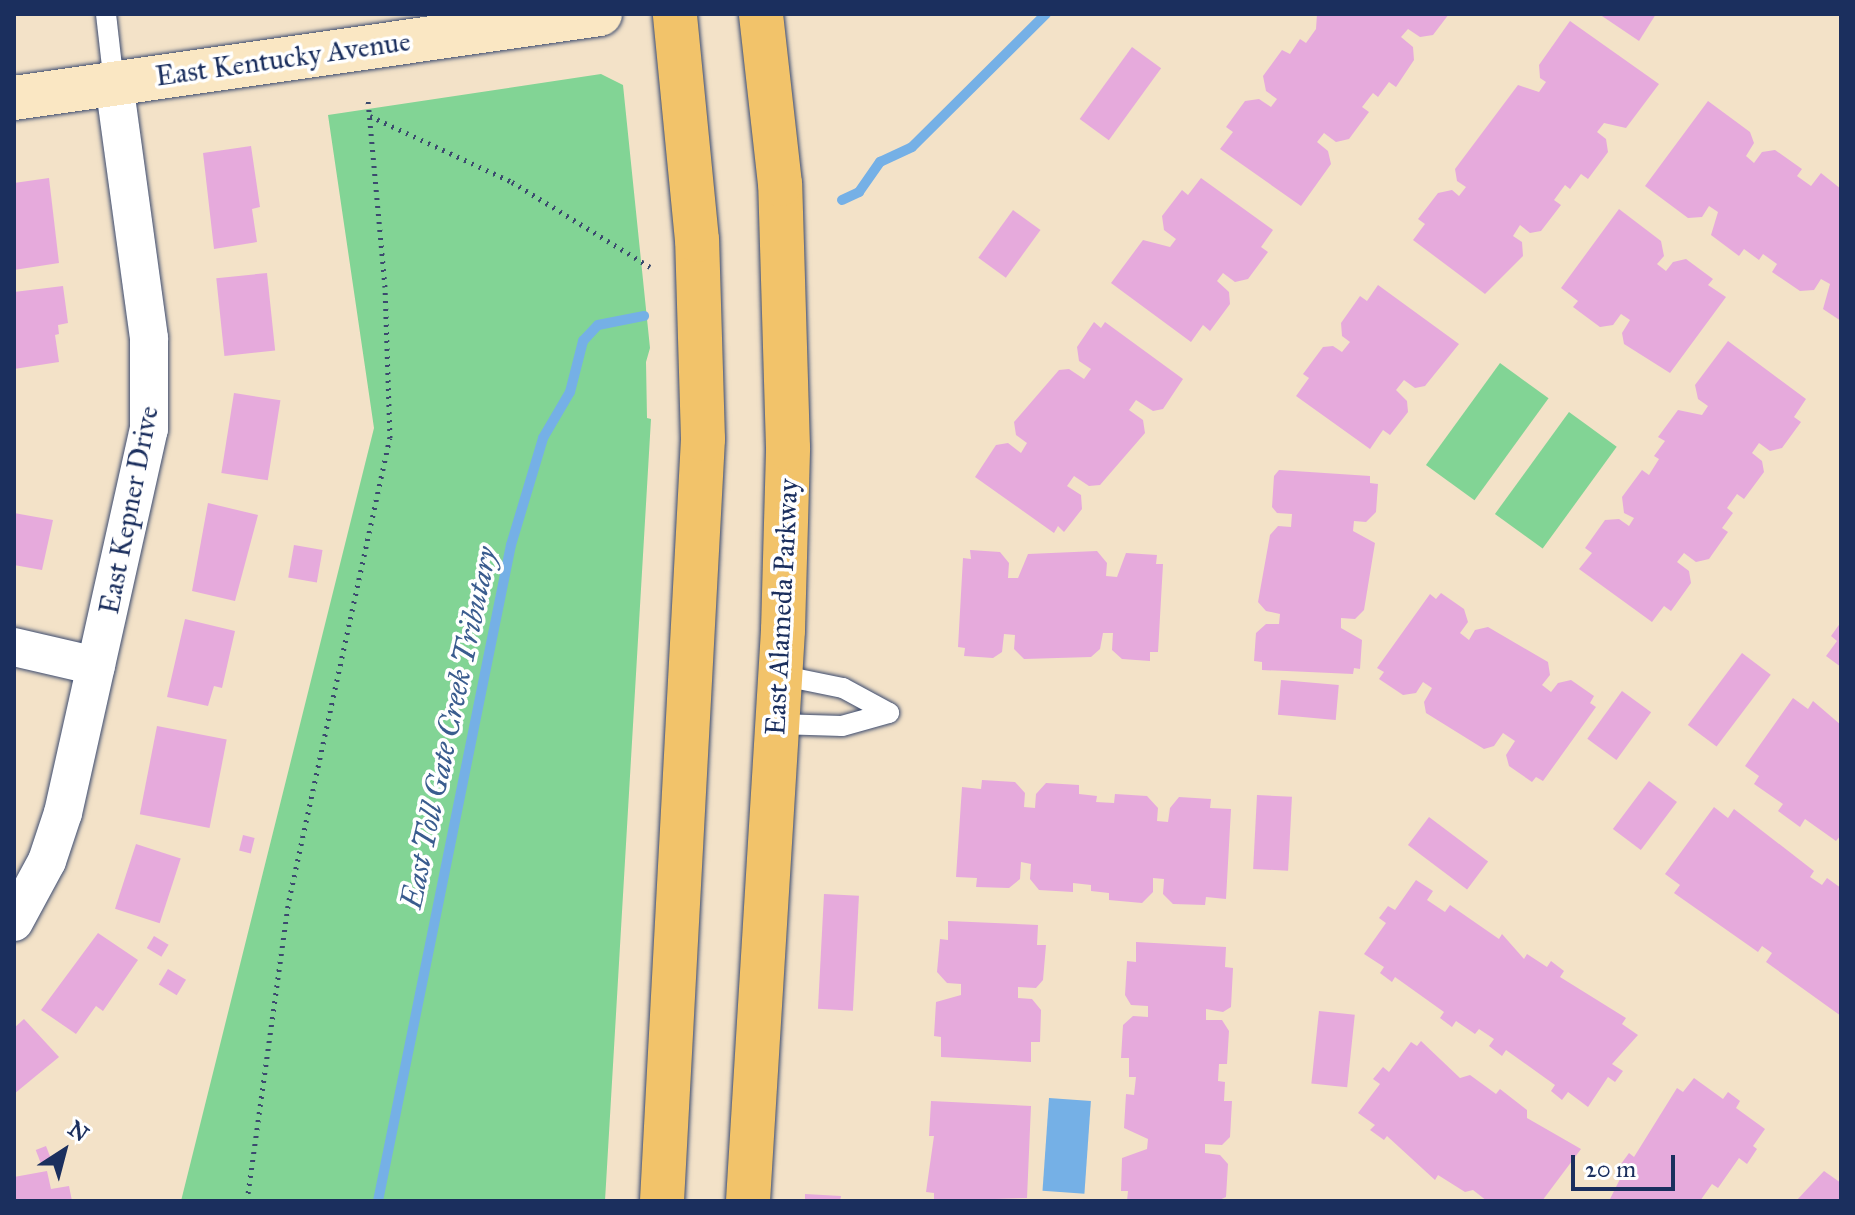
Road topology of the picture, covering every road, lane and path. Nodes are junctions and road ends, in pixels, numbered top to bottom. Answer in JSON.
{"nodes":[{"id":1,"x":106,"y":14,"type":"edge"},
{"id":2,"x":600,"y":14,"type":"edge"},
{"id":3,"x":675,"y":14,"type":"edge"},
{"id":4,"x":761,"y":14,"type":"edge"},
{"id":5,"x":114,"y":84,"type":"junction"},
{"id":6,"x":14,"y":98,"type":"edge"},
{"id":7,"x":368,"y":99,"type":"dead end"},
{"id":8,"x":370,"y":116,"type":"junction"},
{"id":9,"x":650,"y":267,"type":"dead end"},
{"id":10,"x":14,"y":647,"type":"edge"},
{"id":11,"x":96,"y":666,"type":"junction"},
{"id":12,"x":779,"y":675,"type":"junction"},
{"id":13,"x":777,"y":724,"type":"junction"},
{"id":14,"x":14,"y":922,"type":"edge"},
{"id":15,"x":247,"y":1201,"type":"edge"},
{"id":16,"x":662,"y":1201,"type":"edge"},
{"id":17,"x":748,"y":1201,"type":"edge"}],
"edges":[{"from":1,"to":5,"type":"lane"},
{"from":2,"to":5,"type":"street","name":"East Kentucky Avenue"},
{"from":3,"to":16,"type":"main road"},
{"from":4,"to":12,"type":"main road","name":"East Alameda Parkway"},
{"from":5,"to":6,"type":"street","name":"East Kentucky Avenue"},
{"from":5,"to":11,"type":"street","name":"East Kepner Drive"},
{"from":7,"to":8,"type":"path"},
{"from":8,"to":9,"type":"path"},
{"from":8,"to":15,"type":"path"},
{"from":10,"to":11,"type":"street"},
{"from":11,"to":14,"type":"street","name":"East Kepner Drive"},
{"from":12,"to":13,"type":"main road","name":"East Alameda Parkway"},
{"from":12,"to":13,"type":"lane"},
{"from":13,"to":17,"type":"main road","name":"East Alameda Parkway"}]}
